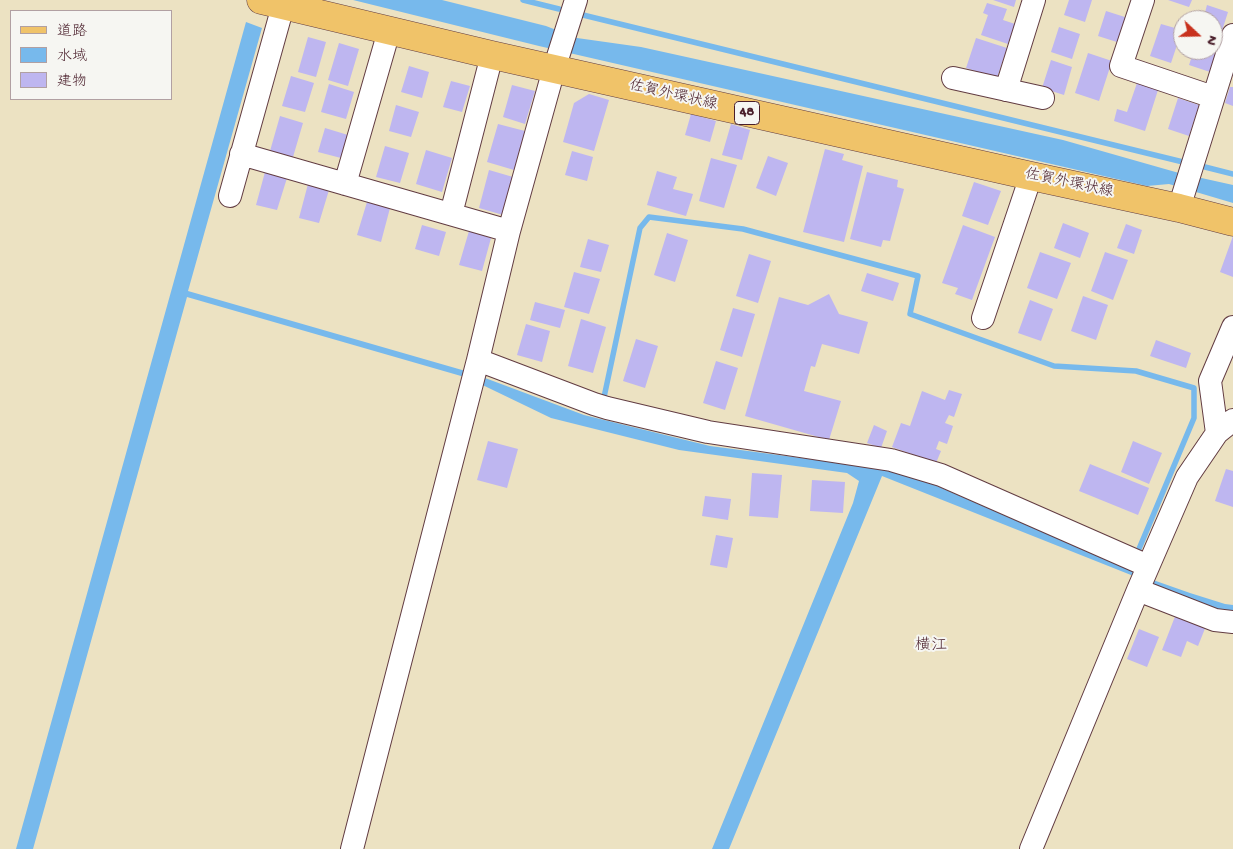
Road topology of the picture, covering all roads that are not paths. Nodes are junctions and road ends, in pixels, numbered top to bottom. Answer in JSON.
{"nodes":[{"id":1,"x":576,"y":0,"type":"edge"},
{"id":2,"x":1034,"y":0,"type":"edge"},
{"id":3,"x":1143,"y":0,"type":"edge"},
{"id":4,"x":272,"y":3,"type":"edge"},
{"id":5,"x":388,"y":31,"type":"junction"},
{"id":6,"x":1233,"y":35,"type":"edge"},
{"id":7,"x":492,"y":56,"type":"junction"},
{"id":8,"x":555,"y":66,"type":"junction"},
{"id":9,"x":953,"y":78,"type":"dead end"},
{"id":10,"x":1006,"y":90,"type":"junction"},
{"id":11,"x":1213,"y":97,"type":"junction"},
{"id":12,"x":1043,"y":98,"type":"dead end"},
{"id":13,"x":241,"y":154,"type":"junction"},
{"id":14,"x":1031,"y":176,"type":"junction"},
{"id":15,"x":345,"y":184,"type":"junction"},
{"id":16,"x":230,"y":196,"type":"dead end"},
{"id":17,"x":1181,"y":200,"type":"junction"},
{"id":18,"x":451,"y":214,"type":"junction"},
{"id":19,"x":1233,"y":222,"type":"edge"},
{"id":20,"x":509,"y":230,"type":"junction"},
{"id":21,"x":983,"y":318,"type":"dead end"},
{"id":22,"x":1233,"y":327,"type":"edge"},
{"id":23,"x":475,"y":371,"type":"junction"},
{"id":24,"x":1225,"y":426,"type":"edge"},
{"id":25,"x":1139,"y":562,"type":"junction"},
{"id":26,"x":1138,"y":590,"type":"junction"},
{"id":27,"x":1233,"y":622,"type":"edge"},
{"id":28,"x":352,"y":849,"type":"edge"},
{"id":29,"x":1031,"y":849,"type":"edge"}],
"edges":[{"from":1,"to":8,"type":"street"},
{"from":2,"to":10,"type":"street"},
{"from":3,"to":11,"type":"street"},
{"from":4,"to":5,"type":"main road","name":"佐賀外環状線","number":"48"},
{"from":4,"to":13,"type":"street"},
{"from":5,"to":7,"type":"main road","name":"佐賀外環状線","number":"48"},
{"from":5,"to":15,"type":"street"},
{"from":6,"to":11,"type":"street"},
{"from":7,"to":8,"type":"main road","name":"佐賀外環状線","number":"48"},
{"from":7,"to":18,"type":"street"},
{"from":8,"to":14,"type":"main road","name":"佐賀外環状線","number":"48"},
{"from":8,"to":20,"type":"street"},
{"from":9,"to":10,"type":"street"},
{"from":10,"to":12,"type":"street"},
{"from":11,"to":17,"type":"street"},
{"from":13,"to":15,"type":"street"},
{"from":13,"to":16,"type":"street"},
{"from":14,"to":17,"type":"main road","name":"佐賀外環状線","number":"48"},
{"from":14,"to":21,"type":"street"},
{"from":15,"to":18,"type":"street"},
{"from":17,"to":19,"type":"main road","name":"佐賀外環状線","number":"48"},
{"from":18,"to":20,"type":"street"},
{"from":20,"to":23,"type":"street"},
{"from":22,"to":24,"type":"street"},
{"from":23,"to":25,"type":"street"},
{"from":23,"to":28,"type":"street"},
{"from":24,"to":25,"type":"street"},
{"from":25,"to":26,"type":"street"},
{"from":26,"to":27,"type":"street"},
{"from":26,"to":29,"type":"street"}]}
